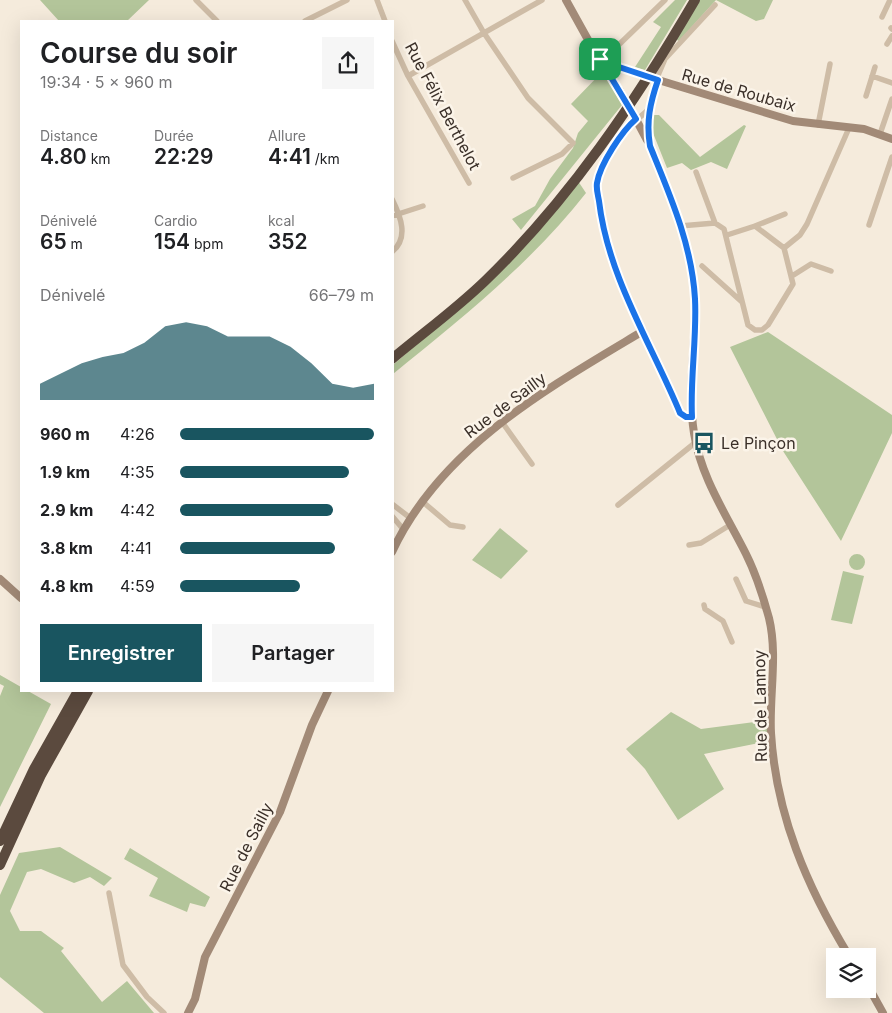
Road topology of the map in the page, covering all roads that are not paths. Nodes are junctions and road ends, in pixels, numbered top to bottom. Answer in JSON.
{"nodes":[{"id":1,"x":196,"y":0,"type":"edge"},
{"id":2,"x":347,"y":0,"type":"edge"},
{"id":3,"x":376,"y":0,"type":"edge"},
{"id":4,"x":465,"y":0,"type":"edge"},
{"id":5,"x":542,"y":0,"type":"edge"},
{"id":6,"x":566,"y":0,"type":"edge"},
{"id":7,"x":665,"y":0,"type":"edge"},
{"id":8,"x":690,"y":0,"type":"edge"},
{"id":9,"x":694,"y":0,"type":"edge"},
{"id":10,"x":890,"y":0,"type":"edge"},
{"id":11,"x":715,"y":5,"type":"dead end"},
{"id":12,"x":882,"y":17,"type":"dead end"},
{"id":13,"x":214,"y":20,"type":"edge"},
{"id":14,"x":306,"y":20,"type":"edge"},
{"id":15,"x":385,"y":20,"type":"edge"},
{"id":16,"x":484,"y":33,"type":"junction"},
{"id":17,"x":892,"y":36,"type":"edge"},
{"id":18,"x":887,"y":44,"type":"dead end"},
{"id":19,"x":394,"y":45,"type":"edge"},
{"id":20,"x":601,"y":61,"type":"junction"},
{"id":21,"x":830,"y":64,"type":"dead end"},
{"id":22,"x":875,"y":67,"type":"dead end"},
{"id":23,"x":633,"y":72,"type":"junction"},
{"id":24,"x":408,"y":76,"type":"junction"},
{"id":25,"x":872,"y":76,"type":"junction"},
{"id":26,"x":656,"y":79,"type":"junction"},
{"id":27,"x":892,"y":83,"type":"edge"},
{"id":28,"x":620,"y":91,"type":"junction"},
{"id":29,"x":866,"y":96,"type":"dead end"},
{"id":30,"x":892,"y":99,"type":"edge"},
{"id":31,"x":631,"y":108,"type":"junction"},
{"id":32,"x":648,"y":110,"type":"junction"},
{"id":33,"x":636,"y":119,"type":"junction"},
{"id":34,"x":818,"y":125,"type":"junction"},
{"id":35,"x":849,"y":128,"type":"junction"},
{"id":36,"x":880,"y":134,"type":"junction"},
{"id":37,"x":892,"y":139,"type":"edge"},
{"id":38,"x":650,"y":146,"type":"junction"},
{"id":39,"x":892,"y":157,"type":"edge"},
{"id":40,"x":696,"y":172,"type":"dead end"},
{"id":41,"x":513,"y":178,"type":"dead end"},
{"id":42,"x":470,"y":183,"type":"dead end"},
{"id":43,"x":423,"y":206,"type":"dead end"},
{"id":44,"x":785,"y":214,"type":"dead end"},
{"id":45,"x":396,"y":215,"type":"edge"},
{"id":46,"x":715,"y":223,"type":"junction"},
{"id":47,"x":869,"y":225,"type":"dead end"},
{"id":48,"x":680,"y":226,"type":"junction"},
{"id":49,"x":755,"y":226,"type":"junction"},
{"id":50,"x":727,"y":235,"type":"junction"},
{"id":51,"x":784,"y":248,"type":"junction"},
{"id":52,"x":394,"y":250,"type":"edge"},
{"id":53,"x":702,"y":266,"type":"dead end"},
{"id":54,"x":831,"y":271,"type":"dead end"},
{"id":55,"x":792,"y":276,"type":"junction"},
{"id":56,"x":742,"y":302,"type":"junction"},
{"id":57,"x":643,"y":331,"type":"junction"},
{"id":58,"x":394,"y":350,"type":"edge"},
{"id":59,"x":394,"y":357,"type":"edge"},
{"id":60,"x":692,"y":417,"type":"junction"},
{"id":61,"x":502,"y":422,"type":"junction"},
{"id":62,"x":696,"y":442,"type":"junction"},
{"id":63,"x":532,"y":464,"type":"dead end"},
{"id":64,"x":423,"y":502,"type":"junction"},
{"id":65,"x":618,"y":505,"type":"dead end"},
{"id":66,"x":394,"y":506,"type":"edge"},
{"id":67,"x":409,"y":517,"type":"junction"},
{"id":68,"x":394,"y":518,"type":"edge"},
{"id":69,"x":730,"y":525,"type":"junction"},
{"id":70,"x":463,"y":527,"type":"dead end"},
{"id":71,"x":403,"y":528,"type":"junction"},
{"id":72,"x":689,"y":545,"type":"dead end"},
{"id":73,"x":394,"y":548,"type":"edge"},
{"id":74,"x":0,"y":579,"type":"edge"},
{"id":75,"x":736,"y":579,"type":"dead end"},
{"id":76,"x":20,"y":597,"type":"edge"},
{"id":77,"x":704,"y":605,"type":"dead end"},
{"id":78,"x":765,"y":607,"type":"junction"},
{"id":79,"x":732,"y":642,"type":"dead end"},
{"id":80,"x":70,"y":692,"type":"edge"},
{"id":81,"x":77,"y":692,"type":"edge"},
{"id":82,"x":87,"y":692,"type":"edge"},
{"id":83,"x":328,"y":692,"type":"edge"},
{"id":84,"x":26,"y":785,"type":"junction"},
{"id":85,"x":0,"y":842,"type":"edge"},
{"id":86,"x":0,"y":865,"type":"edge"},
{"id":87,"x":109,"y":893,"type":"dead end"},
{"id":88,"x":845,"y":948,"type":"edge"},
{"id":89,"x":875,"y":998,"type":"edge"},
{"id":90,"x":164,"y":1013,"type":"edge"},
{"id":91,"x":188,"y":1013,"type":"edge"},
{"id":92,"x":883,"y":1013,"type":"edge"}],
"edges":[{"from":1,"to":13,"type":"street"},
{"from":2,"to":14,"type":"street"},
{"from":3,"to":15,"type":"street"},
{"from":4,"to":16,"type":"street"},
{"from":5,"to":16,"type":"street"},
{"from":6,"to":20,"type":"main road"},
{"from":7,"to":20,"type":"street"},
{"from":8,"to":58,"type":"highway"},
{"from":9,"to":59,"type":"highway"},
{"from":10,"to":12,"type":"street"},
{"from":11,"to":26,"type":"street"},
{"from":16,"to":24,"type":"street"},
{"from":16,"to":41,"type":"street"},
{"from":17,"to":18,"type":"street"},
{"from":19,"to":24,"type":"street","name":"Rue Félix Berthelot"},
{"from":20,"to":23,"type":"main road","name":"Rue de Roubaix"},
{"from":20,"to":28,"type":"main road"},
{"from":21,"to":34,"type":"street"},
{"from":22,"to":25,"type":"street"},
{"from":23,"to":26,"type":"main road","name":"Rue de Roubaix","bridge":true},
{"from":23,"to":28,"type":"main road"},
{"from":24,"to":42,"type":"street","name":"Rue Félix Berthelot"},
{"from":25,"to":27,"type":"street"},
{"from":25,"to":29,"type":"street"},
{"from":26,"to":32,"type":"main road"},
{"from":26,"to":34,"type":"main road","name":"Rue de Roubaix"},
{"from":28,"to":31,"type":"main road","bridge":true},
{"from":30,"to":36,"type":"street"},
{"from":31,"to":32,"type":"main road"},
{"from":31,"to":33,"type":"main road"},
{"from":32,"to":33,"type":"street"},
{"from":32,"to":38,"type":"main road"},
{"from":33,"to":38,"type":"main road"},
{"from":33,"to":57,"type":"street"},
{"from":34,"to":35,"type":"main road","name":"Rue de Roubaix"},
{"from":35,"to":36,"type":"main road","name":"Rue de Roubaix"},
{"from":35,"to":51,"type":"street"},
{"from":36,"to":37,"type":"main road","name":"Rue de Roubaix"},
{"from":38,"to":48,"type":"main road","name":"Rue de Lannoy"},
{"from":39,"to":47,"type":"street"},
{"from":40,"to":46,"type":"street"},
{"from":43,"to":45,"type":"street"},
{"from":44,"to":49,"type":"street"},
{"from":45,"to":52,"type":"street"},
{"from":46,"to":48,"type":"street"},
{"from":46,"to":50,"type":"street"},
{"from":48,"to":60,"type":"main road","name":"Rue de Lannoy"},
{"from":49,"to":50,"type":"street"},
{"from":49,"to":51,"type":"street"},
{"from":50,"to":56,"type":"street"},
{"from":51,"to":55,"type":"street"},
{"from":53,"to":56,"type":"street"},
{"from":54,"to":55,"type":"street"},
{"from":55,"to":56,"type":"street"},
{"from":57,"to":60,"type":"street"},
{"from":57,"to":61,"type":"main road","name":"Rue de Sailly"},
{"from":60,"to":62,"type":"main road","name":"Rue de Lannoy"},
{"from":61,"to":63,"type":"street"},
{"from":61,"to":64,"type":"main road","name":"Rue de Sailly"},
{"from":62,"to":65,"type":"street"},
{"from":62,"to":69,"type":"main road","name":"Rue de Lannoy"},
{"from":64,"to":67,"type":"main road","name":"Rue de Sailly"},
{"from":64,"to":70,"type":"street"},
{"from":66,"to":67,"type":"street"},
{"from":67,"to":71,"type":"main road","name":"Rue de Sailly"},
{"from":68,"to":71,"type":"street"},
{"from":69,"to":72,"type":"street"},
{"from":69,"to":78,"type":"main road","name":"Rue de Lannoy"},
{"from":71,"to":73,"type":"main road","name":"Rue de Sailly"},
{"from":74,"to":76,"type":"main road"},
{"from":75,"to":78,"type":"street"},
{"from":77,"to":79,"type":"street"},
{"from":78,"to":88,"type":"main road","name":"Rue de Lannoy"},
{"from":80,"to":84,"type":"highway"},
{"from":81,"to":84,"type":"highway"},
{"from":82,"to":86,"type":"highway"},
{"from":83,"to":91,"type":"main road","name":"Rue de Sailly"},
{"from":84,"to":85,"type":"highway"},
{"from":87,"to":90,"type":"street"},
{"from":89,"to":92,"type":"main road"}]}
